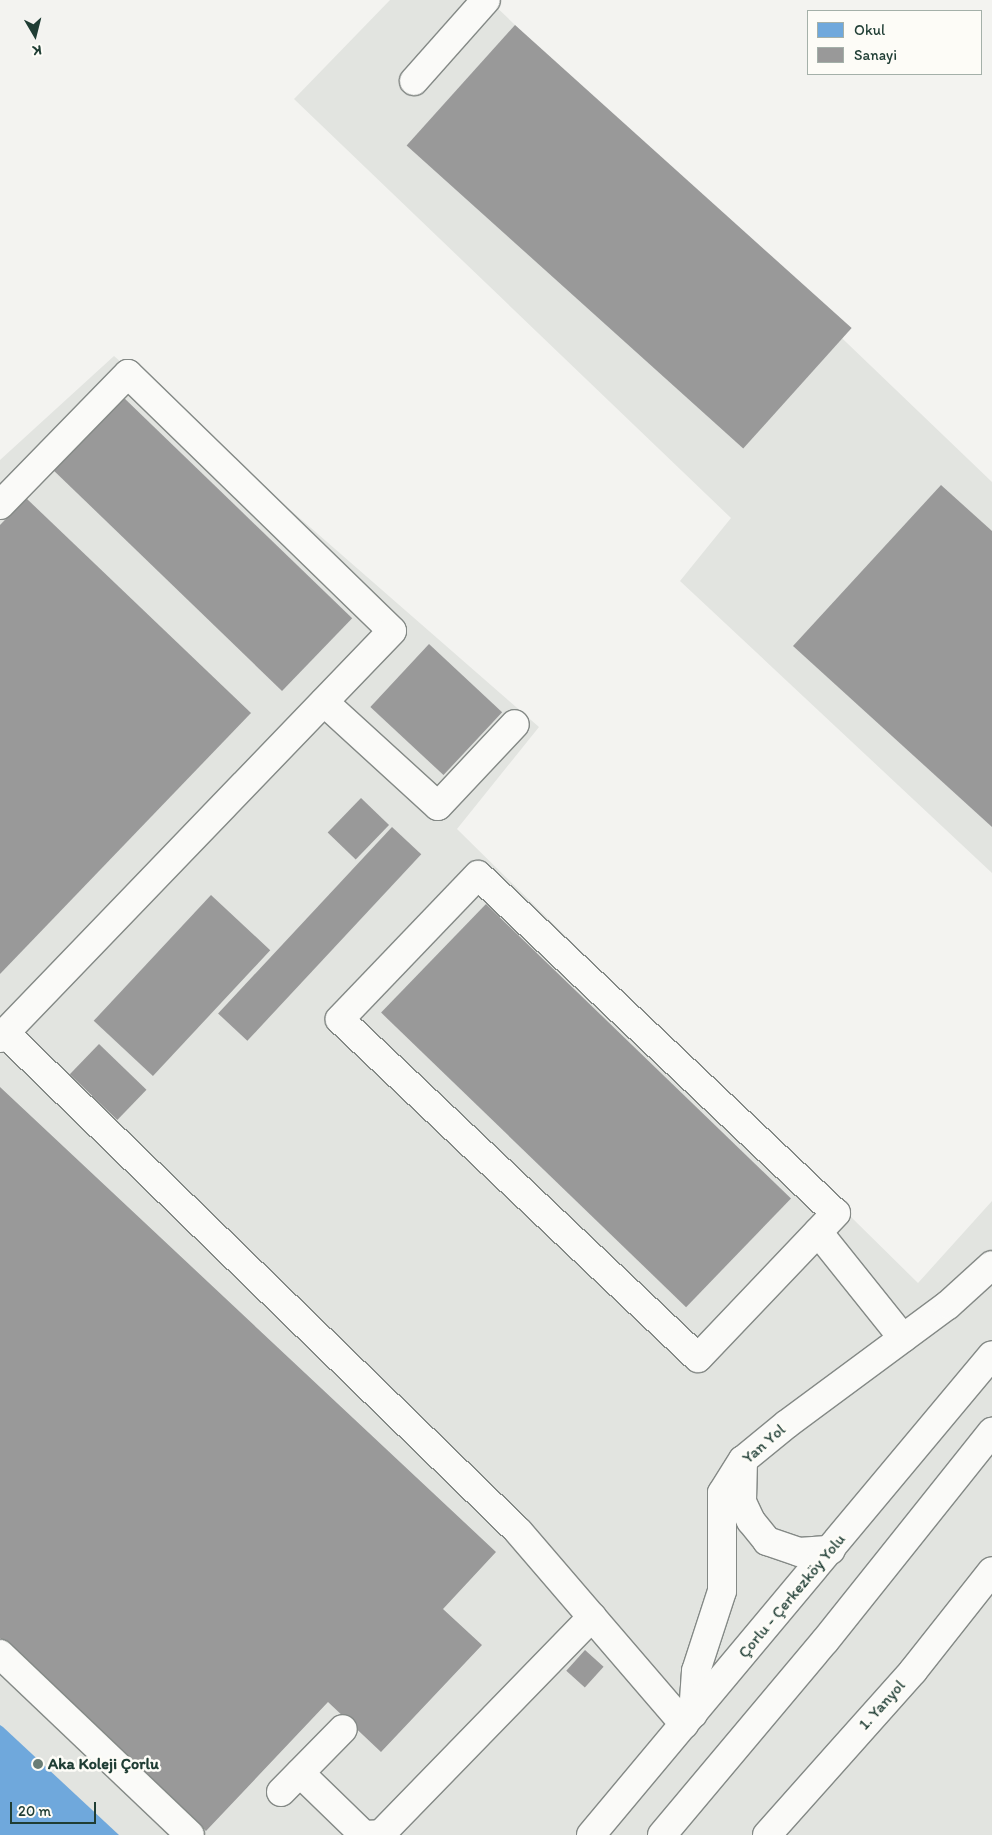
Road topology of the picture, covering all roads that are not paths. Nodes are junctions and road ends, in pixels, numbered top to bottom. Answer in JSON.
{"nodes":[{"id":1,"x":486,"y":0,"type":"edge"},
{"id":2,"x":414,"y":81,"type":"dead end"},
{"id":3,"x":0,"y":505,"type":"edge"},
{"id":4,"x":324,"y":702,"type":"junction"},
{"id":5,"x":515,"y":724,"type":"dead end"},
{"id":6,"x":3,"y":1035,"type":"edge"},
{"id":7,"x":818,"y":1232,"type":"junction"},
{"id":8,"x":992,"y":1265,"type":"edge"},
{"id":9,"x":904,"y":1338,"type":"junction"},
{"id":10,"x":992,"y":1355,"type":"edge"},
{"id":11,"x":992,"y":1432,"type":"edge"},
{"id":12,"x":743,"y":1460,"type":"junction"},
{"id":13,"x":831,"y":1550,"type":"junction"},
{"id":14,"x":992,"y":1571,"type":"edge"},
{"id":15,"x":592,"y":1617,"type":"junction"},
{"id":16,"x":0,"y":1654,"type":"edge"},
{"id":17,"x":688,"y":1719,"type":"junction"},
{"id":18,"x":343,"y":1729,"type":"dead end"},
{"id":19,"x":300,"y":1773,"type":"junction"},
{"id":20,"x":280,"y":1792,"type":"dead end"},
{"id":21,"x":190,"y":1835,"type":"edge"},
{"id":22,"x":591,"y":1835,"type":"edge"},
{"id":23,"x":662,"y":1835,"type":"edge"},
{"id":24,"x":767,"y":1835,"type":"edge"}],
"edges":[{"from":1,"to":2,"type":"main road"},
{"from":3,"to":4,"type":"main road"},
{"from":4,"to":5,"type":"main road"},
{"from":4,"to":6,"type":"main road"},
{"from":6,"to":15,"type":"main road"},
{"from":7,"to":7,"type":"main road"},
{"from":7,"to":9,"type":"main road"},
{"from":8,"to":9,"type":"main road","name":"Yan Yol"},
{"from":9,"to":12,"type":"main road","name":"Yan Yol"},
{"from":10,"to":13,"type":"main road","name":"Çorlu - Çerkezköy Yolu"},
{"from":11,"to":23,"type":"main road"},
{"from":12,"to":13,"type":"main road"},
{"from":12,"to":17,"type":"main road","name":"Yan Yol"},
{"from":13,"to":17,"type":"main road","name":"Çorlu - Çerkezköy Yolu"},
{"from":14,"to":24,"type":"main road","name":"1. Yanyol"},
{"from":15,"to":17,"type":"main road"},
{"from":15,"to":19,"type":"main road"},
{"from":16,"to":21,"type":"main road"},
{"from":17,"to":22,"type":"main road","name":"Çorlu - Çerkezköy Yolu"},
{"from":18,"to":19,"type":"main road"},
{"from":19,"to":20,"type":"main road"}]}
